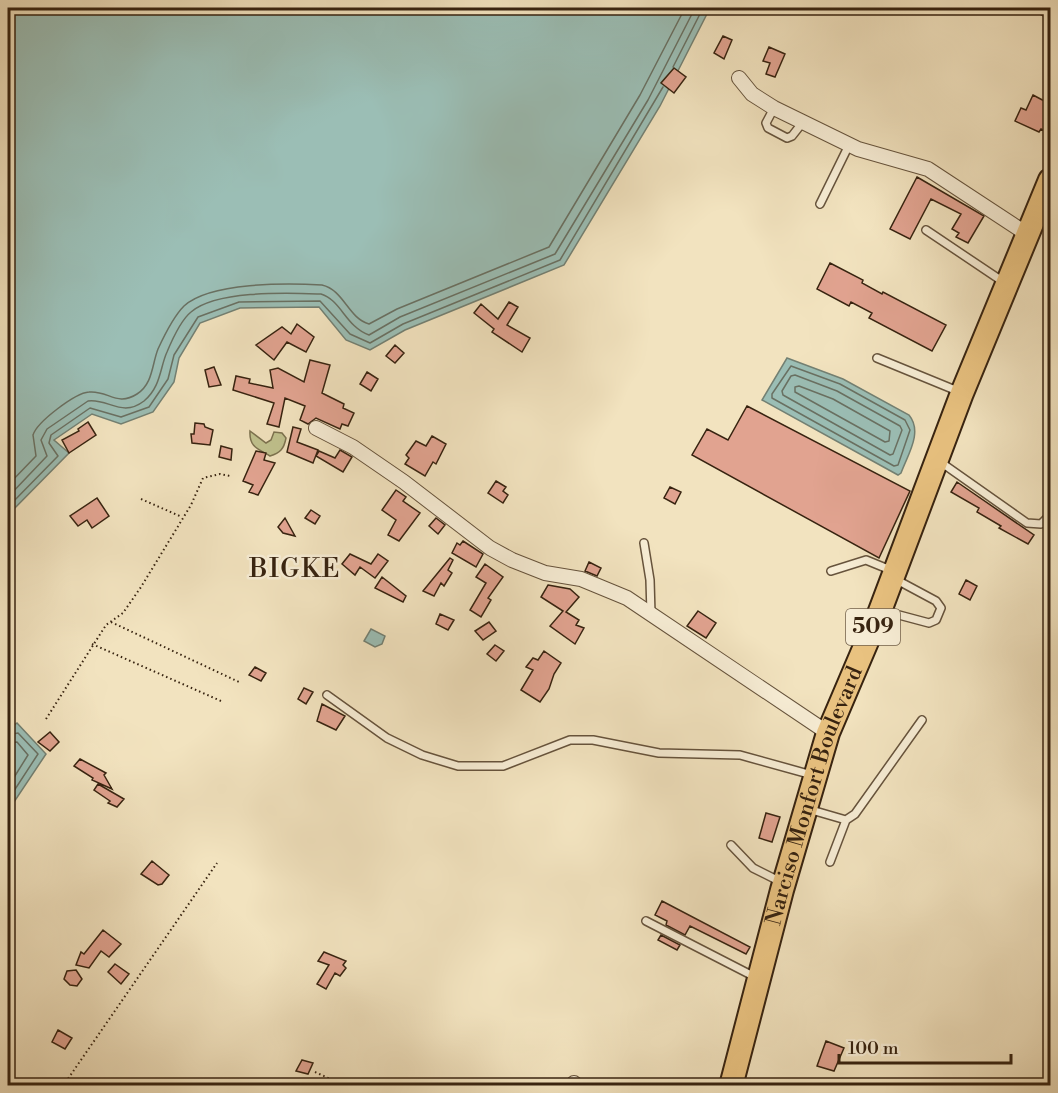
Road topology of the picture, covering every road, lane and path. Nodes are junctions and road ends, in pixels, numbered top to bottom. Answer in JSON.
{"nodes":[{"id":1,"x":1044,"y":8,"type":"edge"},
{"id":2,"x":1050,"y":11,"type":"edge"},
{"id":3,"x":739,"y":78,"type":"dead end"},
{"id":4,"x":774,"y":108,"type":"junction"},
{"id":5,"x":803,"y":122,"type":"junction"},
{"id":6,"x":849,"y":144,"type":"junction"},
{"id":7,"x":1050,"y":180,"type":"edge"},
{"id":8,"x":820,"y":204,"type":"dead end"},
{"id":9,"x":926,"y":230,"type":"dead end"},
{"id":10,"x":1027,"y":234,"type":"junction"},
{"id":11,"x":1007,"y":285,"type":"junction"},
{"id":12,"x":877,"y":358,"type":"dead end"},
{"id":13,"x":962,"y":393,"type":"junction"},
{"id":14,"x":316,"y":428,"type":"dead end"},
{"id":15,"x":937,"y":459,"type":"junction"},
{"id":16,"x":230,"y":476,"type":"dead end"},
{"id":17,"x":141,"y":499,"type":"dead end"},
{"id":18,"x":1050,"y":515,"type":"edge"},
{"id":19,"x":182,"y":517,"type":"junction"},
{"id":20,"x":644,"y":543,"type":"dead end"},
{"id":21,"x":831,"y":571,"type":"dead end"},
{"id":22,"x":894,"y":575,"type":"junction"},
{"id":23,"x":880,"y":611,"type":"junction"},
{"id":24,"x":651,"y":614,"type":"junction"},
{"id":25,"x":110,"y":621,"type":"junction"},
{"id":26,"x":92,"y":644,"type":"junction"},
{"id":27,"x":239,"y":682,"type":"dead end"},
{"id":28,"x":327,"y":695,"type":"dead end"},
{"id":29,"x":221,"y":701,"type":"dead end"},
{"id":30,"x":46,"y":719,"type":"dead end"},
{"id":31,"x":922,"y":720,"type":"dead end"},
{"id":32,"x":828,"y":733,"type":"junction"},
{"id":33,"x":814,"y":776,"type":"junction"},
{"id":34,"x":806,"y":808,"type":"junction"},
{"id":35,"x":846,"y":820,"type":"junction"},
{"id":36,"x":731,"y":845,"type":"dead end"},
{"id":37,"x":830,"y":862,"type":"dead end"},
{"id":38,"x":217,"y":863,"type":"dead end"},
{"id":39,"x":783,"y":883,"type":"junction"},
{"id":40,"x":646,"y":921,"type":"dead end"},
{"id":41,"x":759,"y":980,"type":"junction"},
{"id":42,"x":315,"y":1072,"type":"dead end"},
{"id":43,"x":63,"y":1086,"type":"edge"},
{"id":44,"x":346,"y":1086,"type":"edge"},
{"id":45,"x":731,"y":1086,"type":"edge"}],
"edges":[{"from":1,"to":2,"type":"street"},
{"from":3,"to":4,"type":"street"},
{"from":4,"to":5,"type":"street"},
{"from":4,"to":5,"type":"lane"},
{"from":5,"to":6,"type":"street"},
{"from":6,"to":8,"type":"lane"},
{"from":6,"to":10,"type":"street"},
{"from":7,"to":10,"type":"main road","name":"Narciso Monfort Boulevard","number":"509"},
{"from":9,"to":11,"type":"lane"},
{"from":10,"to":11,"type":"main road","name":"Narciso Monfort Boulevard","number":"509"},
{"from":11,"to":13,"type":"main road","name":"Narciso Monfort Boulevard","number":"509"},
{"from":12,"to":13,"type":"lane"},
{"from":13,"to":15,"type":"main road","name":"Narciso Monfort Boulevard","number":"509"},
{"from":14,"to":24,"type":"street"},
{"from":15,"to":18,"type":"lane"},
{"from":15,"to":22,"type":"main road","name":"Narciso Monfort Boulevard","number":"509"},
{"from":16,"to":19,"type":"path"},
{"from":17,"to":19,"type":"path"},
{"from":19,"to":25,"type":"path"},
{"from":20,"to":24,"type":"lane"},
{"from":21,"to":22,"type":"lane"},
{"from":22,"to":23,"type":"main road","name":"Narciso Monfort Boulevard","number":"509"},
{"from":22,"to":23,"type":"lane"},
{"from":23,"to":32,"type":"main road","name":"Narciso Monfort Boulevard","number":"509"},
{"from":24,"to":32,"type":"street"},
{"from":25,"to":26,"type":"path"},
{"from":25,"to":27,"type":"path"},
{"from":26,"to":29,"type":"path"},
{"from":26,"to":30,"type":"path"},
{"from":28,"to":33,"type":"lane"},
{"from":31,"to":35,"type":"lane"},
{"from":32,"to":33,"type":"main road","name":"Narciso Monfort Boulevard","number":"509"},
{"from":33,"to":34,"type":"main road","name":"Narciso Monfort Boulevard","number":"509"},
{"from":34,"to":35,"type":"lane"},
{"from":34,"to":39,"type":"main road","name":"Narciso Monfort Boulevard","number":"509"},
{"from":35,"to":37,"type":"lane"},
{"from":36,"to":39,"type":"lane"},
{"from":38,"to":43,"type":"path"},
{"from":39,"to":41,"type":"main road","name":"Narciso Monfort Boulevard","number":"509"},
{"from":40,"to":41,"type":"lane"},
{"from":41,"to":45,"type":"main road","name":"Narciso Monfort Boulevard","number":"509"},
{"from":42,"to":44,"type":"path"}]}
